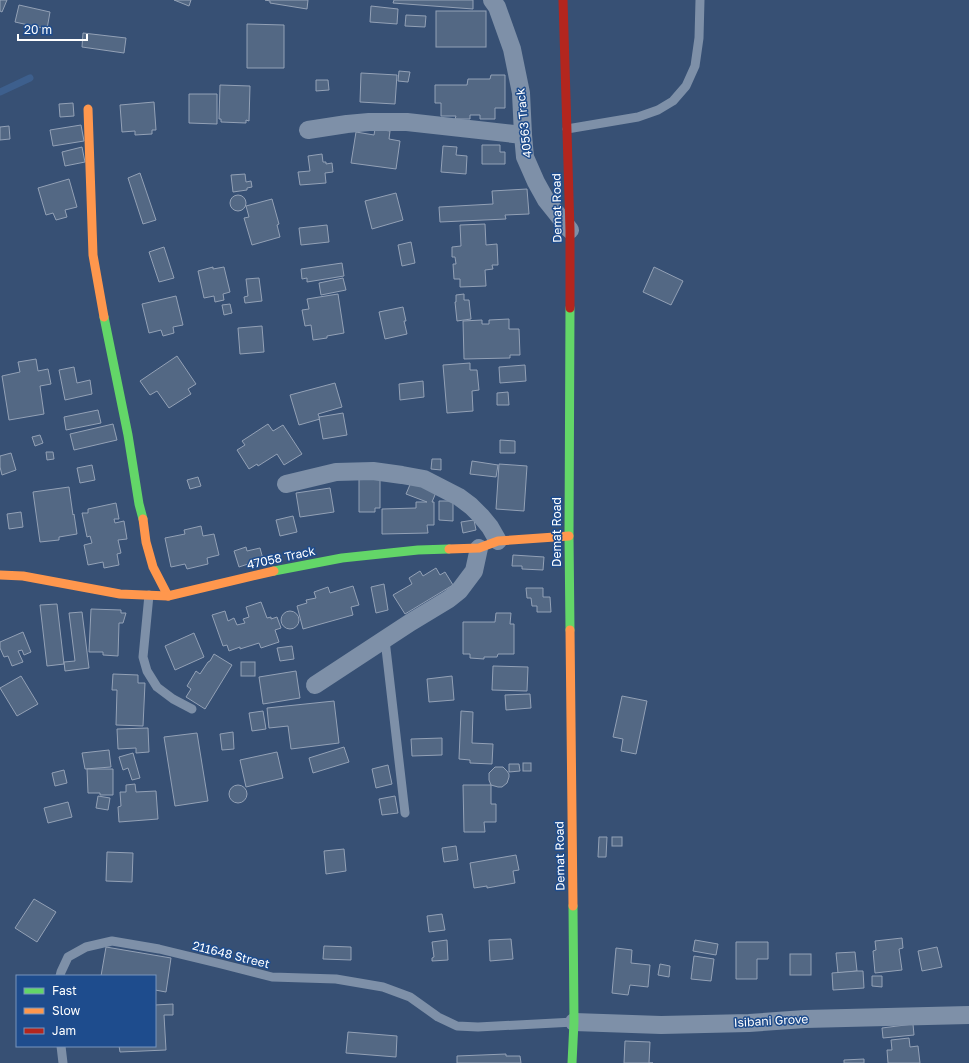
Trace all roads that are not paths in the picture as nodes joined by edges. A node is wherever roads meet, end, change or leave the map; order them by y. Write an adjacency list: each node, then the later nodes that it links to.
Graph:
1 (563, 0): 5 (street, Demat Road)
2 (700, 0): 5 (lane)
3 (495, 4): 7 (street, 40563 Track)
4 (88, 109): 15 (street)
5 (567, 129): 8 (street, Demat Road)
6 (308, 130): 7 (street)
7 (523, 135): 8 (street, 40563 Track)
8 (570, 230): 10 (street, Demat Road)
9 (286, 484): 11 (street)
10 (569, 536): 11 (street, 47058 Track); 22 (street, Demat Road)
11 (498, 541): 12 (street, 47058 Track)
12 (479, 548): 15 (street, 47058 Track); 16 (street)
13 (0, 575): 14 (street, 47058 Track)
14 (149, 595): 15 (street, 47058 Track); 18 (lane)
15 (168, 596)
16 (385, 640): 17 (street); 19 (lane)
17 (315, 685)
18 (192, 709)
19 (405, 813)
20 (60, 975): 22 (lane, 211648 Street)
21 (969, 1015): 22 (street, Isibani Grove)
22 (574, 1022): 25 (street, Demat Road)
23 (61, 1047): 24 (lane)
24 (63, 1063)
25 (572, 1063)

